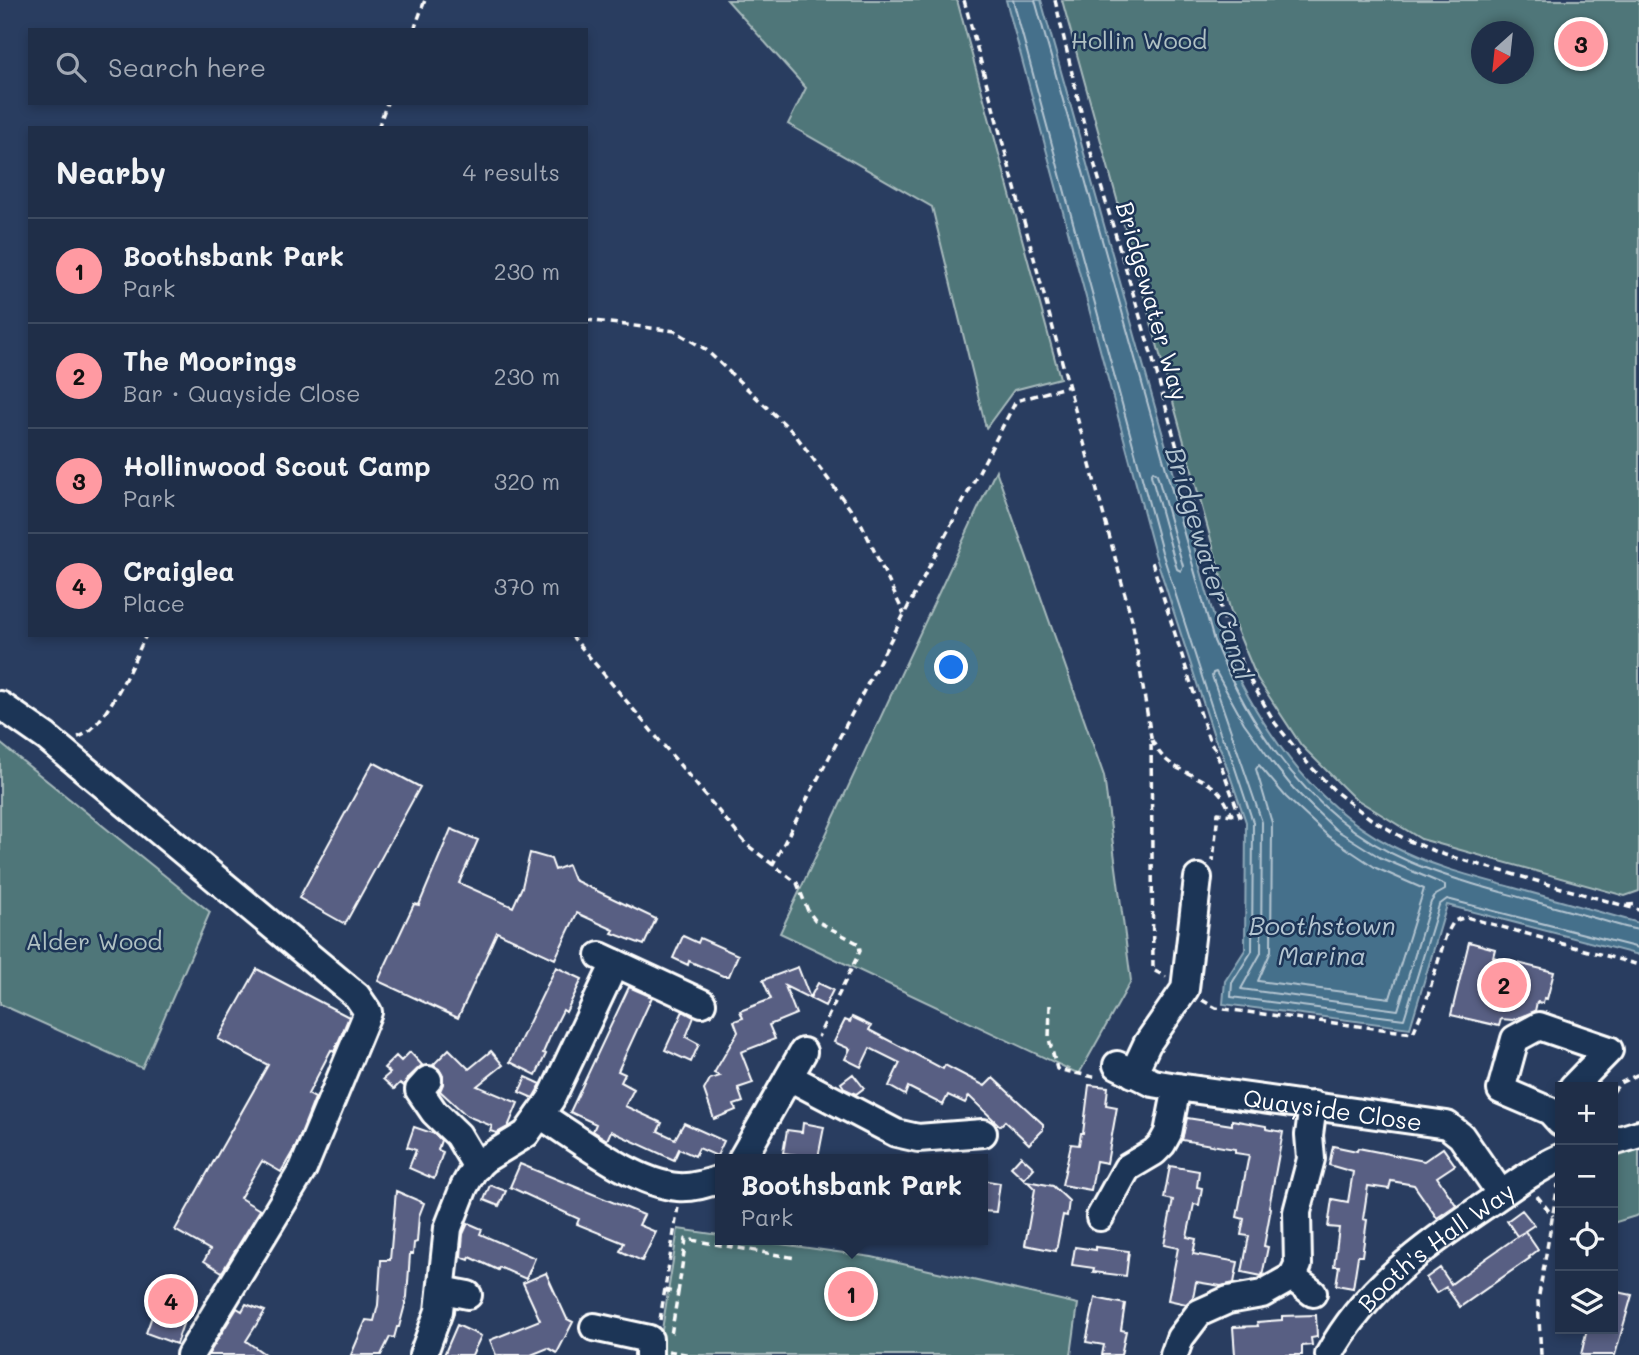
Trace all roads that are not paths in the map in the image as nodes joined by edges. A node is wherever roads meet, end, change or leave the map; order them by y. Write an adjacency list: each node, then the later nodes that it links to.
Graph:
1 (0, 705): 24 (street)
2 (1198, 878): 8 (street, Quayside Close)
3 (702, 1003): 11 (street)
4 (803, 1052): 5 (street)
5 (789, 1077): 15 (street); 16 (street)
6 (428, 1080): 18 (street)
7 (1578, 1082): 10 (street)
8 (1177, 1087): 9 (street, Quayside Close); 21 (street)
9 (1313, 1105): 20 (street, Quayside Close); 26 (street)
10 (1555, 1110)
11 (540, 1115): 18 (street); 19 (street)
12 (983, 1133): 15 (street)
13 (1639, 1134): 14 (street)
14 (1618, 1140)
15 (953, 1147)
16 (746, 1154)
17 (1555, 1161): 20 (street, Booth's Hall Way)
18 (477, 1167): 25 (street)
19 (715, 1181)
20 (1513, 1187): 27 (street, Booth's Hall Way)
21 (1100, 1217)
22 (594, 1327): 23 (street)
23 (658, 1353)
24 (190, 1355)
25 (423, 1355)
26 (1174, 1355)
27 (1329, 1355)

